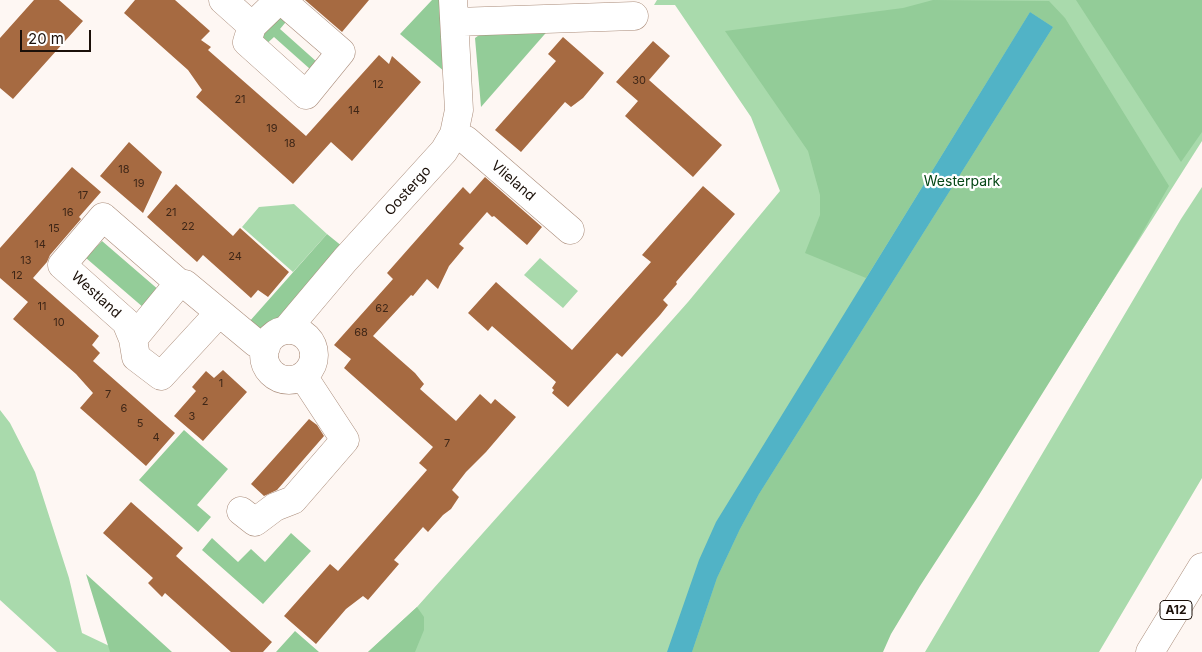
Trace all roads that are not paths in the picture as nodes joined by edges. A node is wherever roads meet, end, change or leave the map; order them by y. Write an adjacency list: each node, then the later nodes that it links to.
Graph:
1 (223, 0): 5 (main road)
2 (280, 0): 5 (main road); 5 (main road)
3 (455, 11): 4 (main road, Oostergo); 6 (main road, Oostergo)
4 (634, 16)
5 (252, 26)
6 (454, 134): 7 (main road, Vlieland); 11 (main road, Oostergo)
7 (570, 230)
8 (179, 283): 9 (main road, Westland); 10 (main road); 10 (main road, Westland)
9 (220, 313): 10 (main road, Westland); 11 (main road, Westland)
10 (133, 339)
11 (276, 339): 12 (main road); 12 (main road)
12 (303, 376): 13 (main road)
13 (241, 512)
14 (1202, 567): 15 (main road, A12)
15 (1150, 652)

